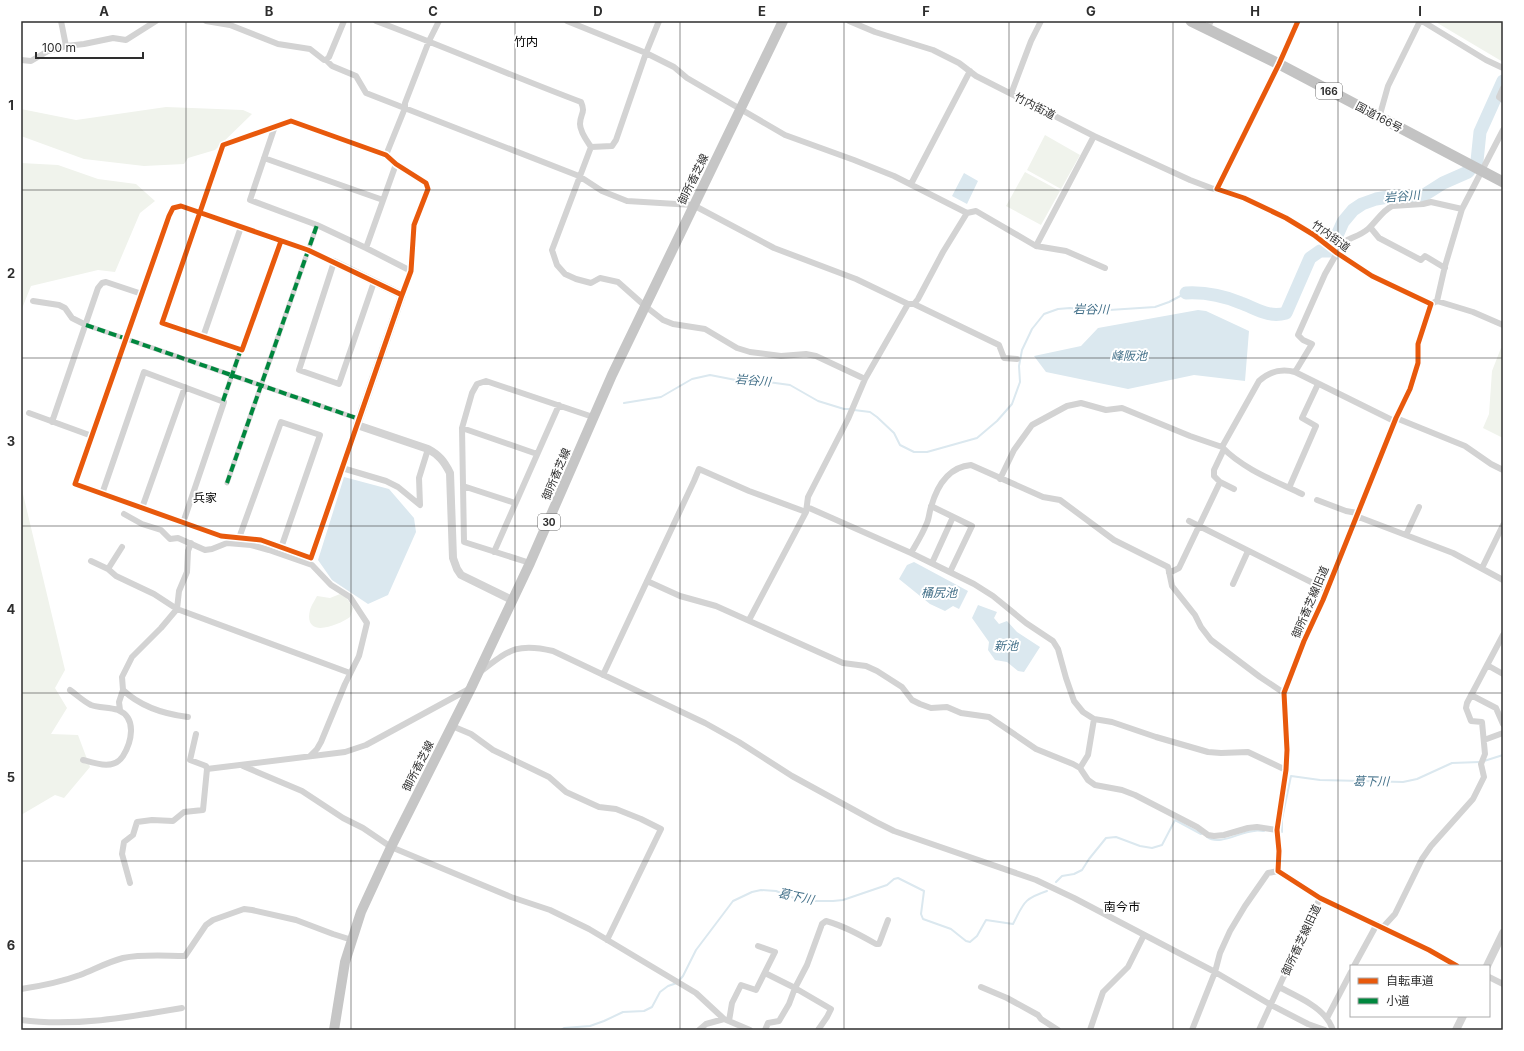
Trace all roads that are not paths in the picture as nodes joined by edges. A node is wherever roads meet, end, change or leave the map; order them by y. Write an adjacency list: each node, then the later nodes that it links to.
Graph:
1 (61, 21): 17 (street)
2 (155, 21): 17 (street)
3 (206, 21): 20 (street)
4 (344, 21): 20 (street)
5 (376, 21): 16 (street)
6 (439, 21): 16 (street)
7 (568, 21): 18 (street)
8 (660, 21): 18 (street)
9 (783, 21): 28 (main road, 御所香芝線 / 30)
10 (849, 21): 23 (street, 竹内街道)
11 (1041, 21): 25 (street)
12 (1191, 21): 15 (highway, 国道166号 / 166)
13 (1298, 21): 21 (street)
14 (1421, 21): 22 (street); 29 (street)
15 (1209, 25): 21 (highway, 国道166号 / 166)
16 (429, 41): 27 (street); 33 (street)
17 (66, 46): 19 (street)
18 (646, 53): 28 (street); 33 (street)
19 (21, 60)
20 (326, 60): 27 (street)
21 (1279, 64): 29 (highway, 国道166号 / 166); 41 (street)
22 (1503, 68)
23 (970, 71): 25 (street, 竹内街道); 40 (street)
24 (1503, 88): 26 (street)
25 (1011, 94): 32 (street, 竹内街道)
26 (1503, 100)
27 (405, 108): 34 (street); 38 (street)
28 (741, 109): 40 (street); 43 (main road, 御所香芝線 / 30)
29 (1379, 118): 37 (highway, 国道166号 / 166)
30 (275, 126): 34 (street); 35 (street); 45 (street)
31 (1503, 130): 37 (street, 御所香芝線旧道)
32 (1094, 136): 41 (street, 竹内街道); 51 (street)
33 (591, 147): 38 (street)
34 (386, 155): 36 (street)
35 (264, 158): 42 (street); 47 (street)
36 (396, 164): 42 (street); 58 (street)
37 (1482, 171): 39 (highway, 国道166号 / 166); 44 (street, 御所香芝線旧道)
38 (579, 176): 43 (street); 65 (street)
39 (1503, 182)
40 (911, 184): 46 (street)
41 (1217, 189): 54 (street, 竹内街道)
42 (383, 200): 52 (street)
43 (693, 205): 64 (street); 65 (main road, 御所香芝線 / 30)
44 (1462, 209): 49 (street); 57 (street, 御所香芝線旧道)
45 (200, 213): 48 (street); 60 (street); 68 (street)
46 (967, 213): 51 (street); 64 (street)
47 (317, 225): 52 (street); 53 (street)
48 (240, 227): 50 (street); 68 (street)
49 (1370, 227): 54 (street); 57 (street)
50 (281, 241): 53 (street); 70 (street)
51 (1036, 246): 56 (street)
52 (366, 248): 58 (street)
53 (308, 250): 55 (street); 76 (street)
54 (1333, 250): 63 (street, 竹内街道); 72 (street)
55 (334, 262): 59 (street); 59 (street)
56 (1105, 268)
57 (1445, 268): 63 (street, 御所香芝線旧道)
58 (411, 271): 61 (street)
59 (374, 282): 61 (street)
60 (142, 294): 66 (street); 69 (street)
61 (402, 295): 84 (street)
62 (33, 301): 66 (street)
63 (1434, 302): 67 (street); 82 (street, 御所香芝線旧道)
64 (911, 304): 71 (street); 74 (street)
65 (645, 306): 74 (street); 81 (main road, 御所香芝線 / 30)
66 (86, 325): 69 (street); 83 (street)
67 (1503, 325)
68 (203, 337): 70 (street)
69 (127, 338): 73 (street); 86 (street)
70 (241, 349): 73 (street)
71 (1017, 359)
72 (1295, 372): 75 (street); 87 (street)
73 (232, 375): 76 (street); 78 (street)
74 (865, 379): 105 (street)
75 (1318, 384): 82 (street); 96 (street)
76 (262, 385): 84 (street); 94 (street)
77 (185, 387): 78 (street); 98 (street); 104 (street)
78 (223, 401): 110 (street)
79 (558, 405): 81 (street); 85 (street); 89 (street)
80 (29, 414): 83 (street)
81 (593, 417): 122 (main road, 御所香芝線 / 30)
82 (1395, 419): 91 (street); 107 (street, 御所香芝線旧道)
83 (52, 422): 86 (street)
84 (358, 422): 88 (street); 90 (street)
85 (462, 428): 89 (street); 95 (street)
86 (92, 436): 98 (street)
87 (1223, 448): 92 (street); 93 (street); 96 (street)
88 (428, 449): 90 (street); 132 (street)
89 (537, 454): 101 (street)
90 (342, 468): 117 (street)
91 (1503, 470)
92 (1000, 479): 102 (street); 127 (street)
93 (1220, 482): 97 (street); 112 (street)
94 (227, 483)
95 (463, 486): 101 (street); 119 (street)
96 (1289, 488): 99 (street)
97 (1234, 490)
98 (102, 494): 104 (street)
99 (1302, 494)
100 (1317, 500): 107 (street)
101 (515, 503): 119 (street)
102 (931, 506): 108 (street); 120 (street)
103 (1419, 507): 113 (street)
104 (142, 508): 110 (street)
105 (806, 510): 120 (street); 129 (street); 134 (street)
106 (124, 514): 115 (street)
107 (1357, 515): 113 (street); 131 (street, 御所香芝線旧道)
108 (953, 517): 123 (street); 126 (street)
109 (1189, 521): 112 (street)
110 (183, 523): 114 (street)
111 (1503, 525): 124 (street)
112 (1199, 526): 118 (street); 127 (street)
113 (1406, 535): 124 (street)
114 (239, 538): 117 (street); 117 (street)
115 (190, 543): 133 (street); 137 (street)
116 (122, 547): 125 (street)
117 (281, 548)
118 (1248, 551): 130 (street); 131 (street)
119 (494, 552): 122 (street)
120 (911, 553): 123 (street)
121 (91, 561): 125 (street)
122 (530, 563): 132 (main road, 御所香芝線 / 30)
123 (932, 563): 126 (street)
124 (1482, 568): 128 (street)
125 (108, 569): 133 (street)
126 (950, 572): 148 (street)
127 (1169, 573): 144 (street)
128 (1503, 580)
129 (647, 581): 134 (street); 139 (street)
130 (1233, 584)
131 (1327, 590): 144 (street, 御所香芝線旧道)
132 (512, 600): 138 (main road, 御所香芝線 / 30)
133 (177, 609): 137 (street); 143 (street)
134 (749, 620): 157 (street)
135 (1503, 635): 136 (street)
136 (1487, 665): 140 (street); 145 (street)
137 (350, 674): 154 (street)
138 (477, 674): 139 (street); 141 (main road, 御所香芝線 / 30)
139 (603, 674): 169 (street)
140 (1503, 674)
141 (471, 688): 150 (main road, 御所香芝線 / 30); 154 (street)
142 (70, 690): 146 (street)
143 (123, 690): 146 (street); 147 (street)
144 (1284, 692): 159 (street, 御所香芝線旧道)
145 (1471, 695): 149 (street); 153 (street)
146 (120, 710): 155 (street)
147 (188, 717)
148 (1094, 719): 157 (street); 159 (street)
149 (1503, 724)
150 (452, 726): 161 (main road, 御所香芝線 / 30); 171 (street)
151 (1503, 733): 153 (street)
152 (196, 734): 158 (street)
153 (1484, 740): 167 (street)
154 (310, 756): 156 (street)
155 (83, 760)
156 (243, 766): 158 (street); 161 (street)
157 (1080, 768): 160 (street)
158 (208, 769): 163 (street)
159 (1286, 770): 160 (street, 御所香芝線旧道)
160 (1277, 830): 162 (street, 御所香芝線旧道)
161 (391, 847): 170 (main road, 御所香芝線 / 30); 171 (street)
162 (1278, 871): 164 (street, 御所香芝線旧道); 176 (street)
163 (130, 883)
164 (1320, 898): 166 (street); 182 (street, 御所香芝線旧道)
165 (888, 920): 183 (street)
166 (1377, 924): 167 (street); 173 (street)
167 (1383, 927): 174 (street)
168 (1503, 933): 175 (street)
169 (1144, 935): 176 (street); 197 (street)
170 (352, 940): 184 (street); 191 (main road, 御所香芝線 / 30)
171 (607, 940): 190 (street)
172 (758, 946): 177 (street)
173 (1355, 965)
174 (1455, 965)
175 (1487, 965)
176 (1215, 972): 185 (street); 198 (street)
177 (765, 973): 183 (street); 190 (street)
178 (1350, 974): 188 (street)
179 (1490, 978): 180 (street)
180 (1503, 984)
181 (981, 987): 196 (street)
182 (1279, 987): 185 (street, 御所香芝線旧道); 188 (street)
183 (795, 988): 194 (street); 195 (street)
184 (21, 989)
185 (1271, 1005): 199 (street, 御所香芝線旧道); 200 (street)
186 (182, 1008): 189 (street)
187 (1462, 1017): 202 (street)
188 (1327, 1018): 201 (street)
189 (21, 1020)
190 (727, 1020): 192 (street); 193 (street)
191 (334, 1030)
192 (699, 1030)
193 (750, 1030)
194 (765, 1030)
195 (818, 1030)
196 (1058, 1030)
197 (1090, 1030)
198 (1192, 1030)
199 (1259, 1030)
200 (1325, 1030)
201 (1333, 1030)
202 (1456, 1030)

